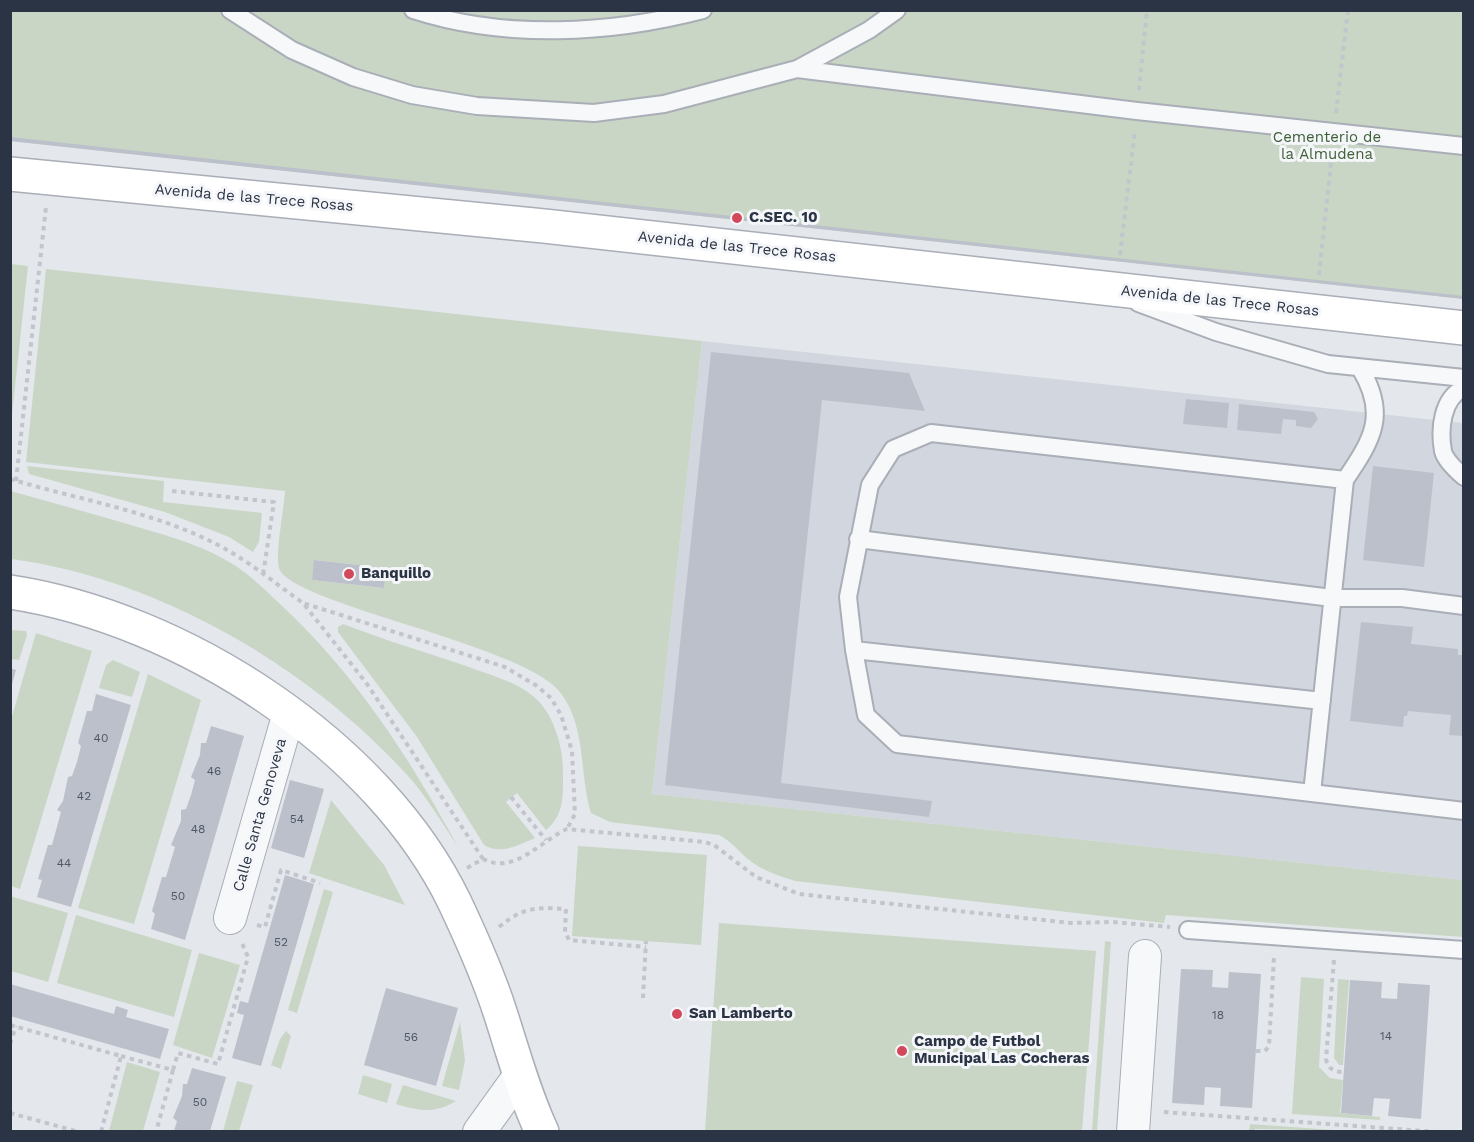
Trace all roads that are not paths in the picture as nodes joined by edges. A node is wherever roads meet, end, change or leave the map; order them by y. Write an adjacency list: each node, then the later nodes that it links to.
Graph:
1 (230, 10): 6 (lane)
2 (703, 10): 5 (lane)
3 (897, 10): 6 (lane)
4 (416, 11): 5 (lane)
5 (613, 18)
6 (797, 69): 7 (lane)
7 (1464, 146)
8 (10, 174): 9 (street, Avenida de las Trece Rosas)
9 (1095, 287): 10 (street, Avenida de las Trece Rosas); 11 (lane)
10 (1464, 328)
11 (1360, 368): 12 (lane); 15 (lane)
12 (1464, 378)
13 (1464, 388): 14 (lane)
14 (1464, 477)
15 (1345, 480): 16 (lane); 18 (lane)
16 (858, 539): 18 (lane); 20 (lane)
17 (10, 592): 22 (street)
18 (1332, 598): 19 (lane); 21 (lane)
19 (1464, 606)
20 (854, 650): 21 (lane); 23 (lane)
21 (1322, 701): 23 (lane)
22 (289, 713): 25 (street, Calle Santa Genoveva); 29 (street)
23 (1312, 793): 24 (lane)
24 (1464, 811)
25 (230, 918)
26 (1188, 930): 27 (lane)
27 (1464, 951)
28 (1145, 956): 32 (street)
29 (520, 1074): 30 (street); 31 (street)
30 (479, 1131)
31 (542, 1131)
32 (1133, 1131)

